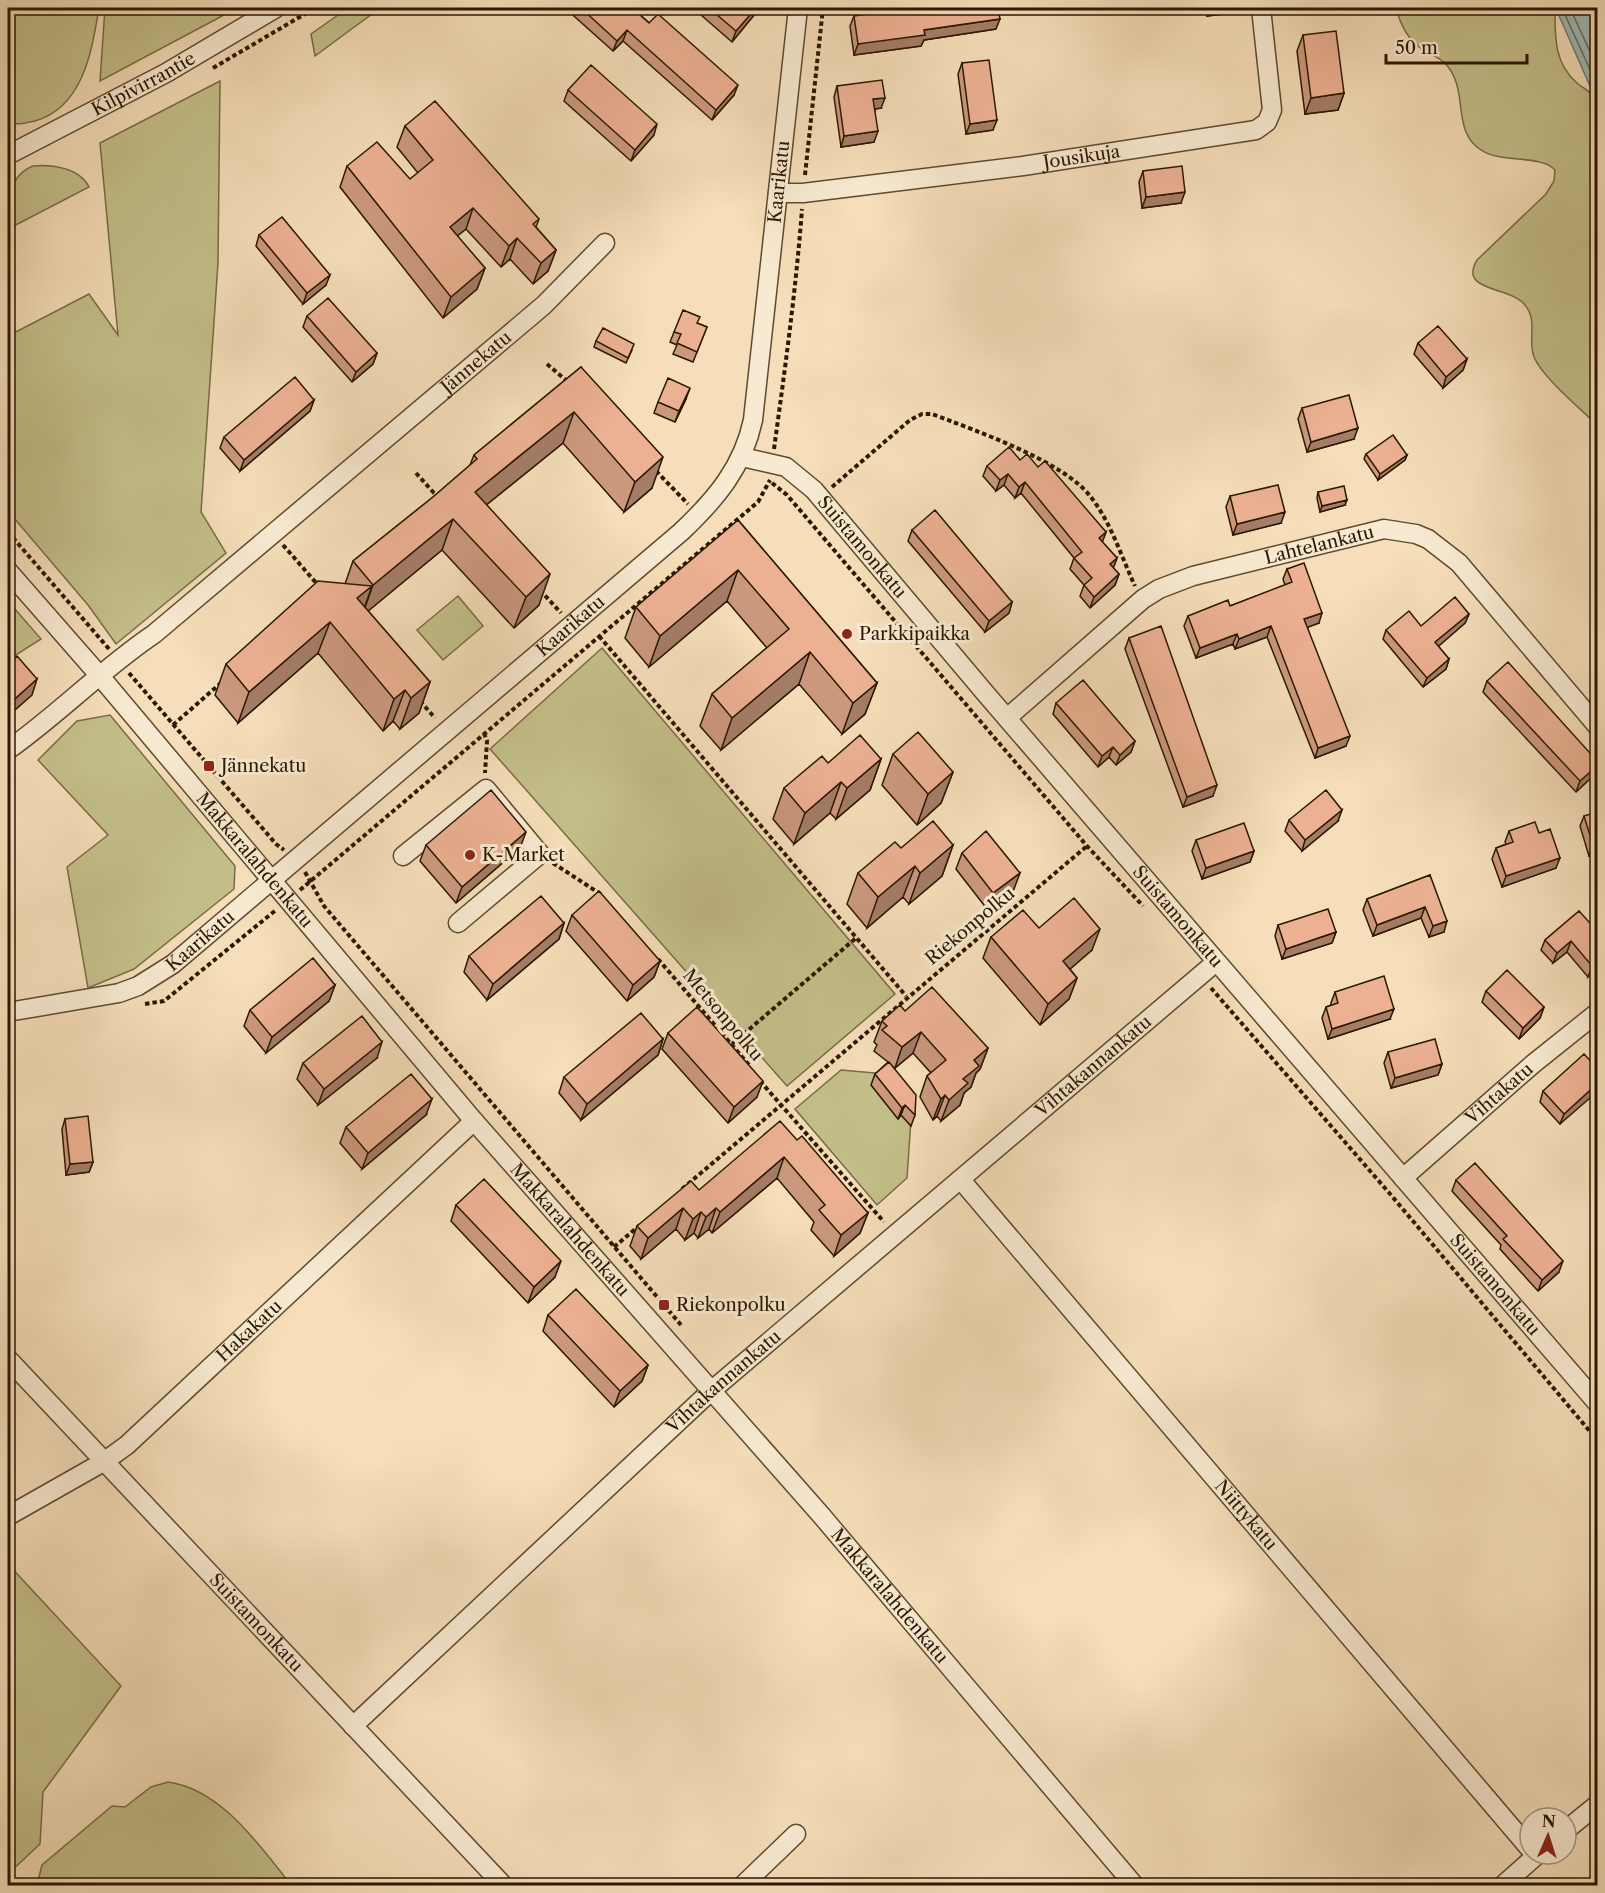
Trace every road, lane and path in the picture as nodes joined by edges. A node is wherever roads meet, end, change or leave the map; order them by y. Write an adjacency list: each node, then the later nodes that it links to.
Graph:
1 (276, 8): 5 (street, Kilpivirrantie)
2 (798, 8): 6 (street, Kaarikatu)
3 (823, 8): 7 (path)
4 (1262, 8): 7 (street, Jousikuja)
5 (8, 155)
6 (778, 193): 7 (street, Jousikuja); 12 (street, Kaarikatu)
7 (803, 193): 11 (path)
8 (604, 243): 20 (street, Jännekatu)
9 (547, 364): 10 (path)
10 (571, 385)
11 (775, 441)
12 (742, 457): 17 (street, Suistamonkatu); 18 (street, Kaarikatu)
13 (652, 467): 18 (path)
14 (416, 473): 16 (path)
15 (770, 481): 38 (path)
16 (443, 496)
17 (820, 498): 24 (path); 31 (street, Suistamonkatu)
18 (698, 516): 25 (street, Kaarikatu)
19 (8, 532): 27 (path)
20 (273, 534): 23 (path); 27 (street, Jännekatu)
21 (8, 571): 28 (street, Makkaralahdenkatu)
22 (536, 585): 25 (path)
23 (325, 593)
24 (1143, 599): 31 (street, Lahtelankatu); 33 (street, Lahtelankatu)
25 (573, 625): 34 (street, Kaarikatu)
26 (599, 636): 46 (path)
27 (117, 659): 28 (street, Jännekatu); 32 (path)
28 (99, 675): 36 (street, Jännekatu); 42 (street, Makkaralahdenkatu)
29 (227, 678): 32 (path)
30 (416, 697): 34 (path)
31 (1007, 718): 48 (street, Suistamonkatu)
32 (173, 725): 41 (path)
33 (1598, 727)
34 (447, 732): 41 (street, Kaarikatu)
35 (484, 733): 37 (path)
36 (8, 750)
37 (486, 789): 39 (street); 40 (street)
38 (1087, 846): 44 (path); 50 (path, Riekonpolku)
39 (540, 854): 43 (path); 45 (street)
40 (403, 856)
41 (296, 861): 42 (street, Kaarikatu); 64 (path)
42 (272, 881): 51 (street, Kaarikatu); 57 (street, Makkaralahdenkatu)
43 (605, 899)
44 (1148, 912)
45 (458, 923)
46 (856, 938): 50 (path); 53 (path)
47 (657, 958): 53 (path, Metsonpolku)
48 (1216, 962): 49 (street, Vihtakannankatu); 58 (street, Suistamonkatu)
49 (1199, 976): 59 (street, Vihtakannankatu); 70 (path)
50 (906, 996): 56 (path, Riekonpolku)
51 (8, 1012)
52 (1598, 1012): 58 (street, Vihtakatu)
53 (732, 1044): 54 (path, Metsonpolku)
54 (752, 1070)
55 (759, 1079): 56 (path, Metsonpolku)
56 (779, 1105): 60 (path, Riekonpolku); 62 (path, Metsonpolku)
57 (474, 1121): 65 (street, Makkaralahdenkatu); 71 (street, Hakakatu)
58 (1403, 1178): 69 (street, Suistamonkatu)
59 (961, 1180): 62 (street, Vihtakannankatu); 76 (street, Niittykatu)
60 (681, 1190)
61 (645, 1220): 64 (path)
62 (890, 1230): 63 (path); 68 (street, Vihtakannankatu)
63 (877, 1232)
64 (614, 1248): 65 (path); 66 (path)
65 (597, 1262): 68 (street, Makkaralahdenkatu)
66 (684, 1330)
67 (8, 1359): 71 (street, Suistamonkatu)
68 (711, 1391): 73 (street, Vihtakannankatu); 81 (street, Makkaralahdenkatu)
69 (1598, 1404)
70 (1598, 1441)
71 (105, 1461): 72 (street, Hakakatu); 73 (street, Suistamonkatu)
72 (8, 1516)
73 (354, 1726): 79 (street, Suistamonkatu)
74 (1598, 1803): 75 (street)
75 (1578, 1820)
76 (1518, 1833)
77 (796, 1834): 80 (street)
78 (1522, 1866): 82 (street)
79 (504, 1886)
80 (742, 1886)
81 (1135, 1886)
82 (1502, 1886)

